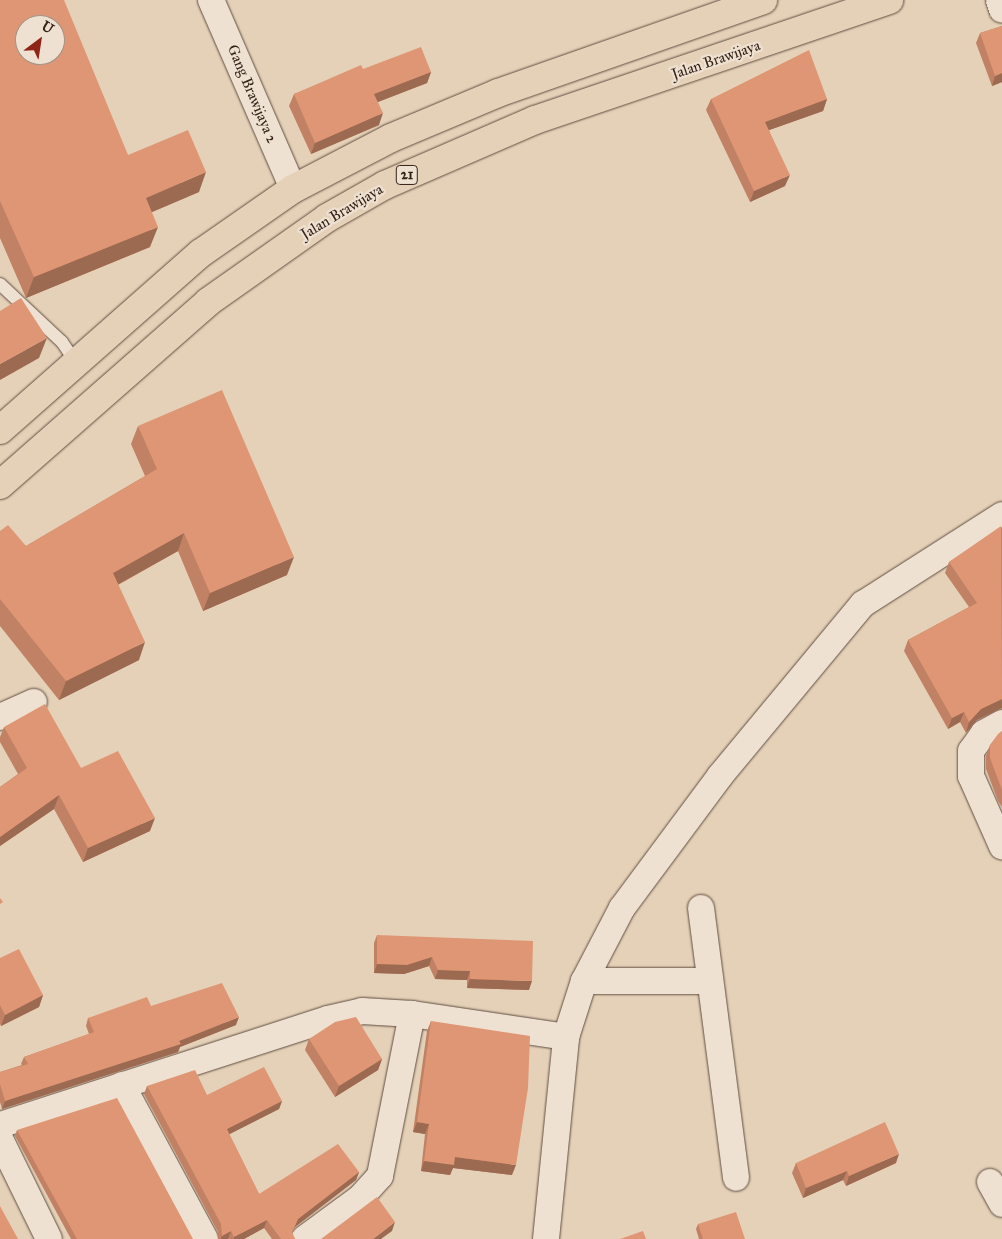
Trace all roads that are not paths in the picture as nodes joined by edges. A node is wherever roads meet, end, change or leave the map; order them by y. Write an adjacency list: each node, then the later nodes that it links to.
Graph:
1 (211, 0): 6 (street, Gang Brawijaya 2)
2 (763, 0): 6 (highway)
3 (889, 0): 10 (highway, Jalan Brawijaya / 21)
4 (998, 0): 5 (street)
5 (1002, 10)
6 (292, 189): 8 (highway)
7 (0, 284): 8 (lane)
8 (76, 363): 9 (highway)
9 (0, 430)
10 (0, 484)
11 (1002, 515): 17 (street)
12 (34, 702): 13 (street)
13 (0, 717)
14 (1002, 723): 15 (street)
15 (1002, 846)
16 (701, 908): 18 (street)
17 (584, 981): 18 (street); 20 (street)
18 (708, 982): 24 (street)
19 (412, 1014): 20 (street); 21 (street); 27 (street)
20 (566, 1037): 28 (street)
21 (122, 1085): 22 (street); 26 (street)
22 (0, 1125)
23 (0, 1139): 25 (street)
24 (736, 1178)
25 (49, 1239)
26 (205, 1239)
27 (304, 1239)
28 (546, 1239)

